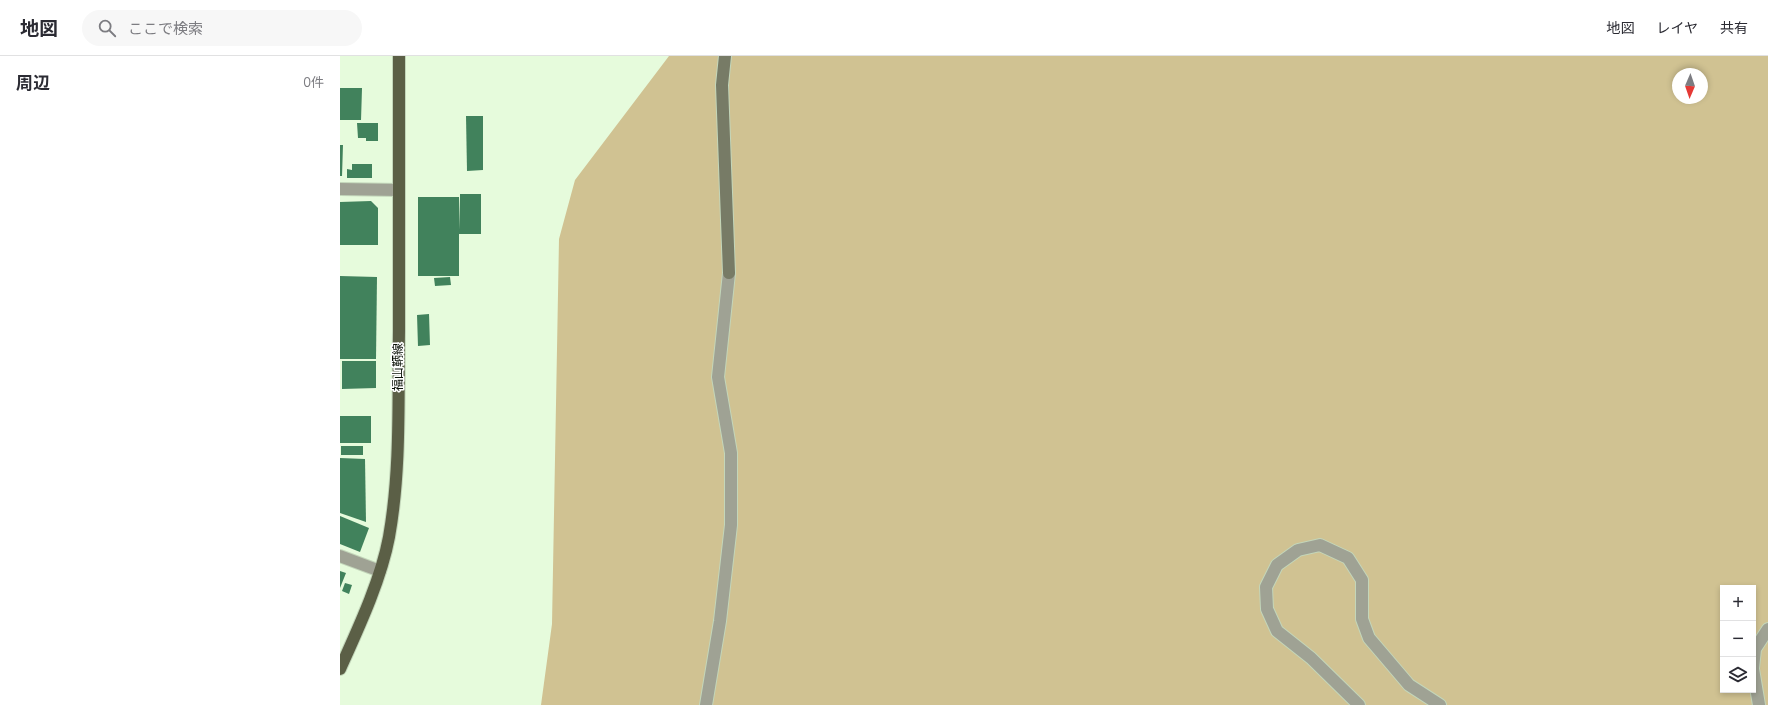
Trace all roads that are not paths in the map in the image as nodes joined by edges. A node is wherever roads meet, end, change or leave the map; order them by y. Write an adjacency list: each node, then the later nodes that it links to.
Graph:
1 (399, 56): 4 (main road, 福山鞆線)
2 (725, 56): 11 (street)
3 (340, 189): 4 (street)
4 (399, 190): 6 (main road, 福山鞆線)
5 (340, 556): 6 (street)
6 (380, 571): 9 (main road, 福山鞆線)
7 (1768, 629): 8 (street)
8 (1754, 657)
9 (340, 669)
10 (1756, 687): 14 (street)
11 (706, 705)
12 (1359, 705): 13 (street)
13 (1440, 705)
14 (1759, 705)

